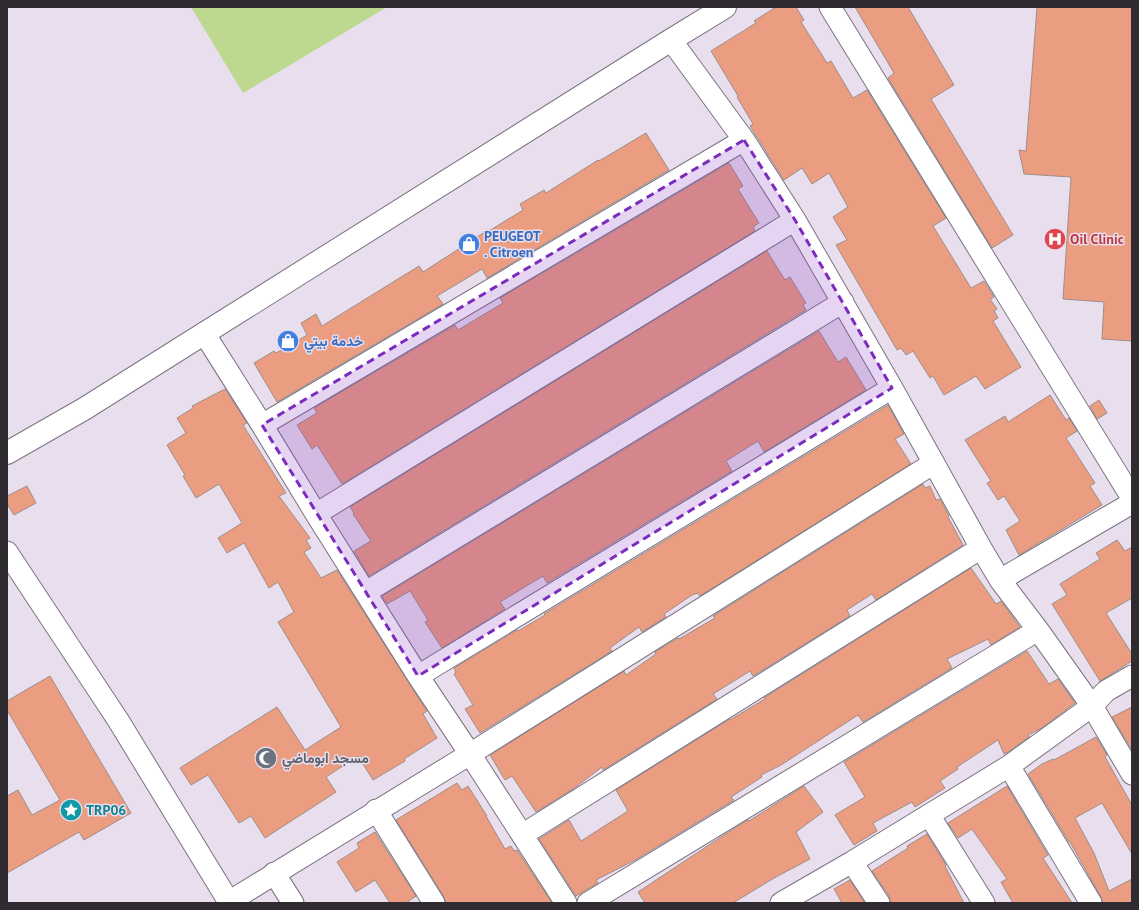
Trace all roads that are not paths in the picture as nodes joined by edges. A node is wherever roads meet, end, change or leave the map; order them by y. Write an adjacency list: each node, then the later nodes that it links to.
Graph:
1 (725, 7): 3 (street)
2 (830, 7): 12 (street)
3 (670, 40): 4 (street); 7 (street)
4 (744, 140): 5 (street); 9 (street)
5 (795, 220): 6 (street); 14 (street)
6 (844, 302): 8 (street); 18 (street)
7 (204, 333): 9 (street); 10 (street)
8 (892, 388): 11 (street); 20 (street)
9 (262, 425): 14 (street)
10 (7, 453)
11 (934, 463): 15 (street); 23 (street)
12 (1132, 498)
13 (1132, 503): 17 (street)
14 (316, 514): 18 (street)
15 (981, 548): 17 (street); 28 (street)
16 (7, 552): 31 (street)
17 (1000, 580): 19 (street)
18 (366, 592): 20 (street)
19 (1038, 630): 22 (street); 35 (street)
20 (418, 676): 23 (street)
21 (1132, 676): 22 (street)
22 (1092, 706): 24 (street); 25 (street)
23 (470, 754): 26 (street); 28 (street)
24 (1009, 766): 27 (street); 39 (street)
25 (1132, 774)
26 (376, 810): 30 (street); 32 (street)
27 (929, 815): 29 (street); 38 (street)
28 (522, 835): 34 (street)
29 (852, 862): 36 (street); 37 (street)
30 (274, 873): 31 (street); 33 (street)
31 (228, 902)
32 (430, 902)
33 (293, 903)
34 (566, 903)
35 (588, 903)
36 (782, 903)
37 (879, 903)
38 (984, 903)
39 (1091, 903)

